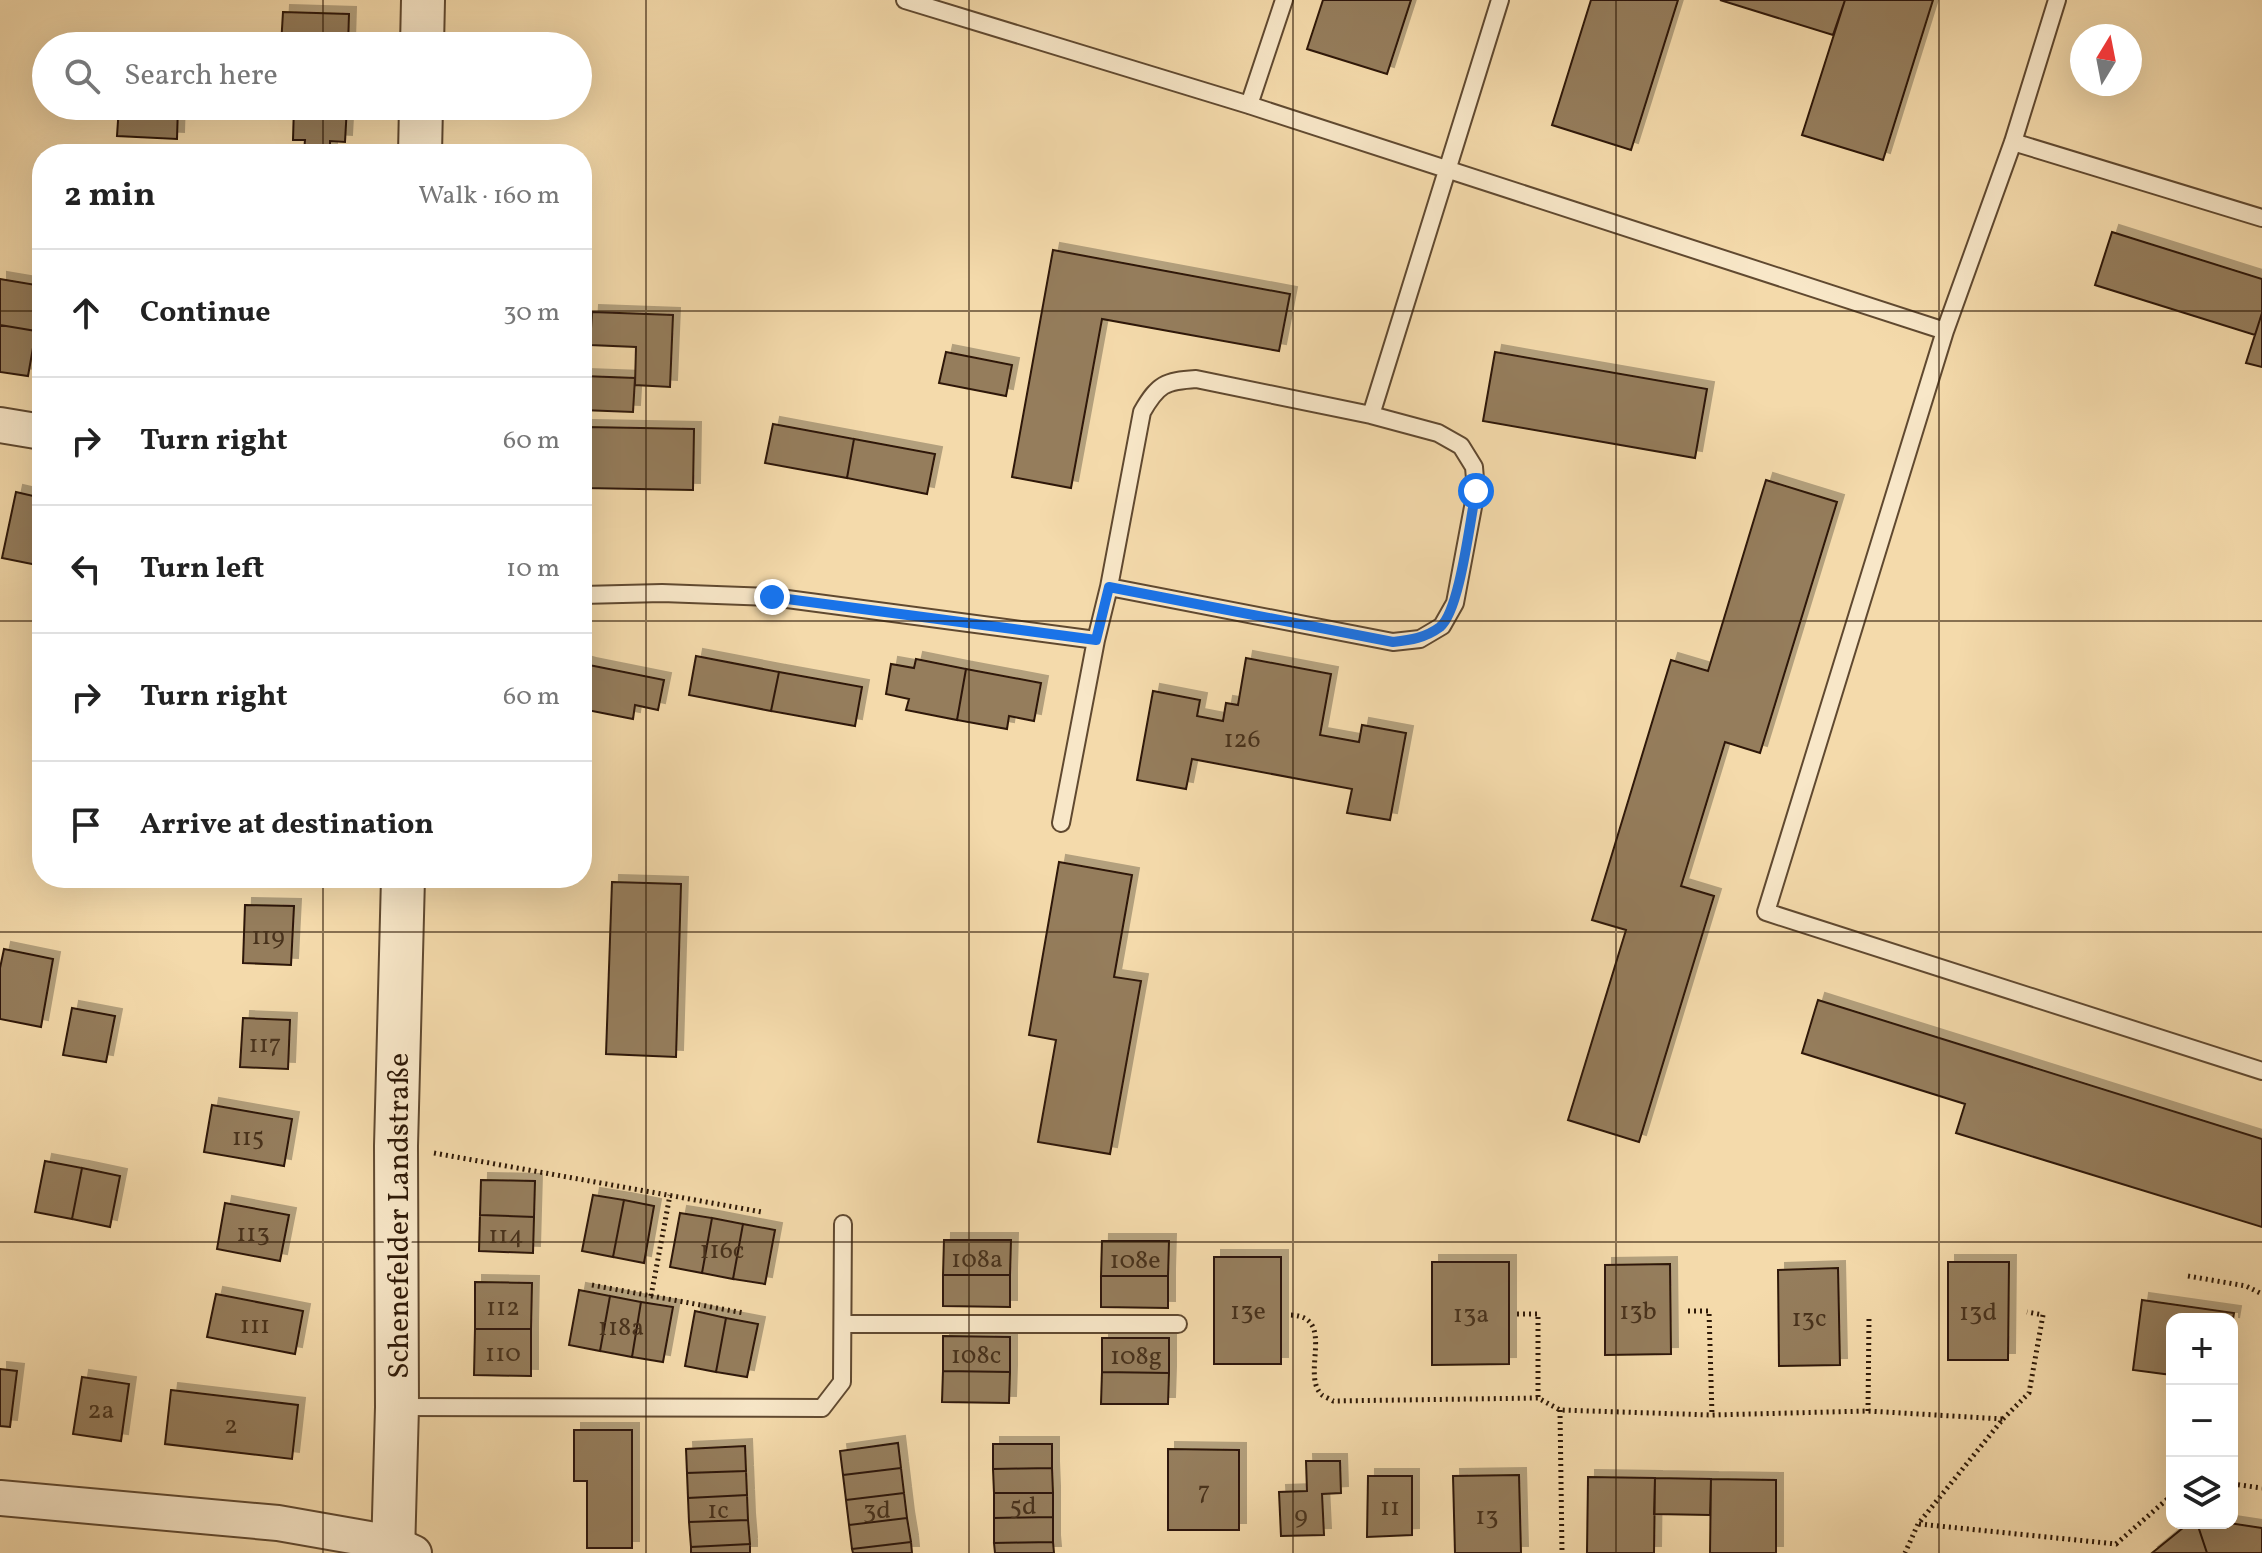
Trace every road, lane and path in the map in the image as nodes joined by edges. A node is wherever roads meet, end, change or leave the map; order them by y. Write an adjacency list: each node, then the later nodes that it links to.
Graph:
1 (423, 0): 6 (street)
2 (905, 0): 7 (lane)
3 (1284, 0): 7 (lane)
4 (1500, 0): 11 (lane)
5 (2057, 0): 9 (lane)
6 (422, 32)
7 (1249, 105): 11 (lane)
8 (421, 120): 10 (street)
9 (2013, 142): 12 (lane); 13 (lane)
10 (420, 144)
11 (1447, 170): 13 (lane); 14 (lane)
12 (2262, 218)
13 (1945, 331): 22 (lane)
14 (1371, 415): 17 (lane); 17 (lane)
15 (0, 425): 16 (street)
16 (32, 430)
17 (1109, 587): 19 (lane)
18 (592, 595): 19 (lane)
19 (1096, 640): 20 (lane)
20 (1061, 823)
21 (403, 888): 40 (street, Schenefelder Landstraße)
22 (2262, 1071)
23 (429, 1152): 24 (path)
24 (670, 1195): 25 (path); 30 (path)
25 (762, 1212)
26 (843, 1224): 37 (lane)
27 (2188, 1276): 29 (path)
28 (592, 1285): 30 (path)
29 (2262, 1294)
30 (651, 1296): 33 (path)
31 (1688, 1311): 43 (path)
32 (2027, 1312): 44 (path)
33 (744, 1313)
34 (1517, 1314): 39 (path)
35 (1291, 1315): 39 (path)
36 (1869, 1318): 42 (path)
37 (843, 1324): 38 (lane); 40 (lane)
38 (1178, 1324)
39 (1538, 1398): 41 (path)
40 (397, 1407): 50 (street, Schenefelder Landstraße)
41 (1560, 1410): 43 (path); 51 (path)
42 (1868, 1411): 43 (path); 44 (path)
43 (1712, 1415)
44 (2003, 1419): 49 (path)
45 (2238, 1485): 46 (path)
46 (2262, 1488)
47 (0, 1498): 50 (street)
48 (2166, 1500): 49 (path)
49 (1918, 1524): 52 (path)
50 (400, 1550)
51 (1562, 1553)
52 (1905, 1553)

